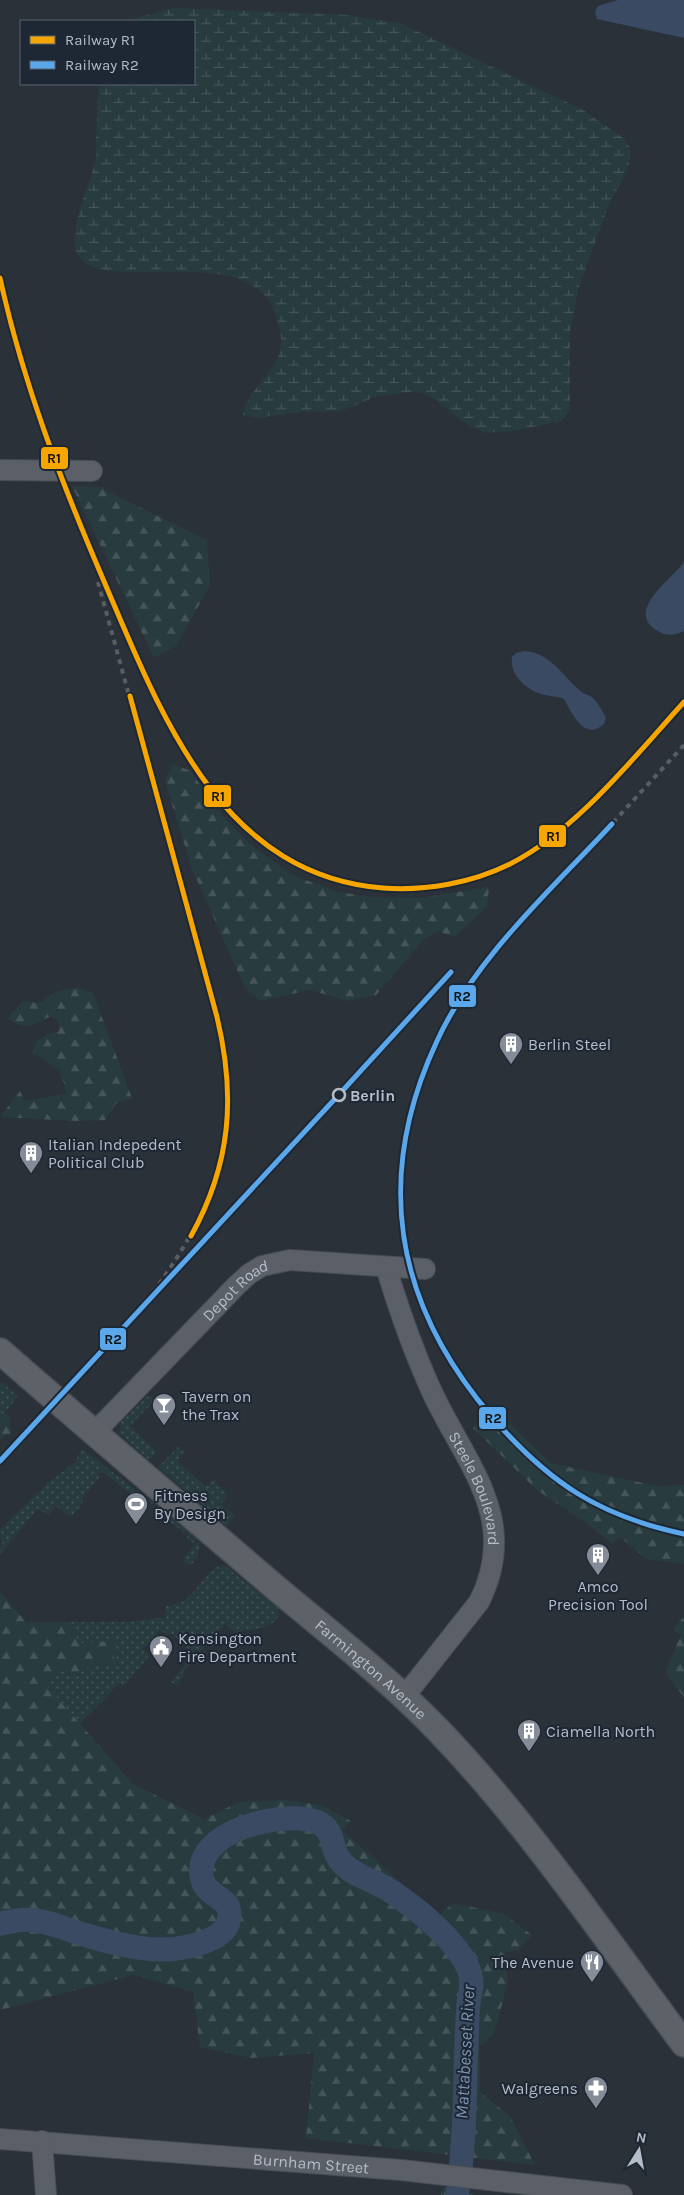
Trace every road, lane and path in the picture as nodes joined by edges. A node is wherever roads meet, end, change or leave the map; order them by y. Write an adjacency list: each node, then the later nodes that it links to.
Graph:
1 (0, 470): 2 (street)
2 (92, 471)
3 (386, 1266): 4 (street, Depot Road); 6 (street, Depot Road); 7 (street, Steele Boulevard)
4 (425, 1269)
5 (0, 1351): 6 (main road, Farmington Avenue)
6 (94, 1432): 7 (main road, Farmington Avenue)
7 (404, 1697): 8 (main road, Farmington Avenue)
8 (684, 2044)
9 (0, 2138): 10 (street, Burnham Street)
10 (42, 2141): 11 (street); 12 (street, Burnham Street)
11 (46, 2195)
12 (622, 2195)

